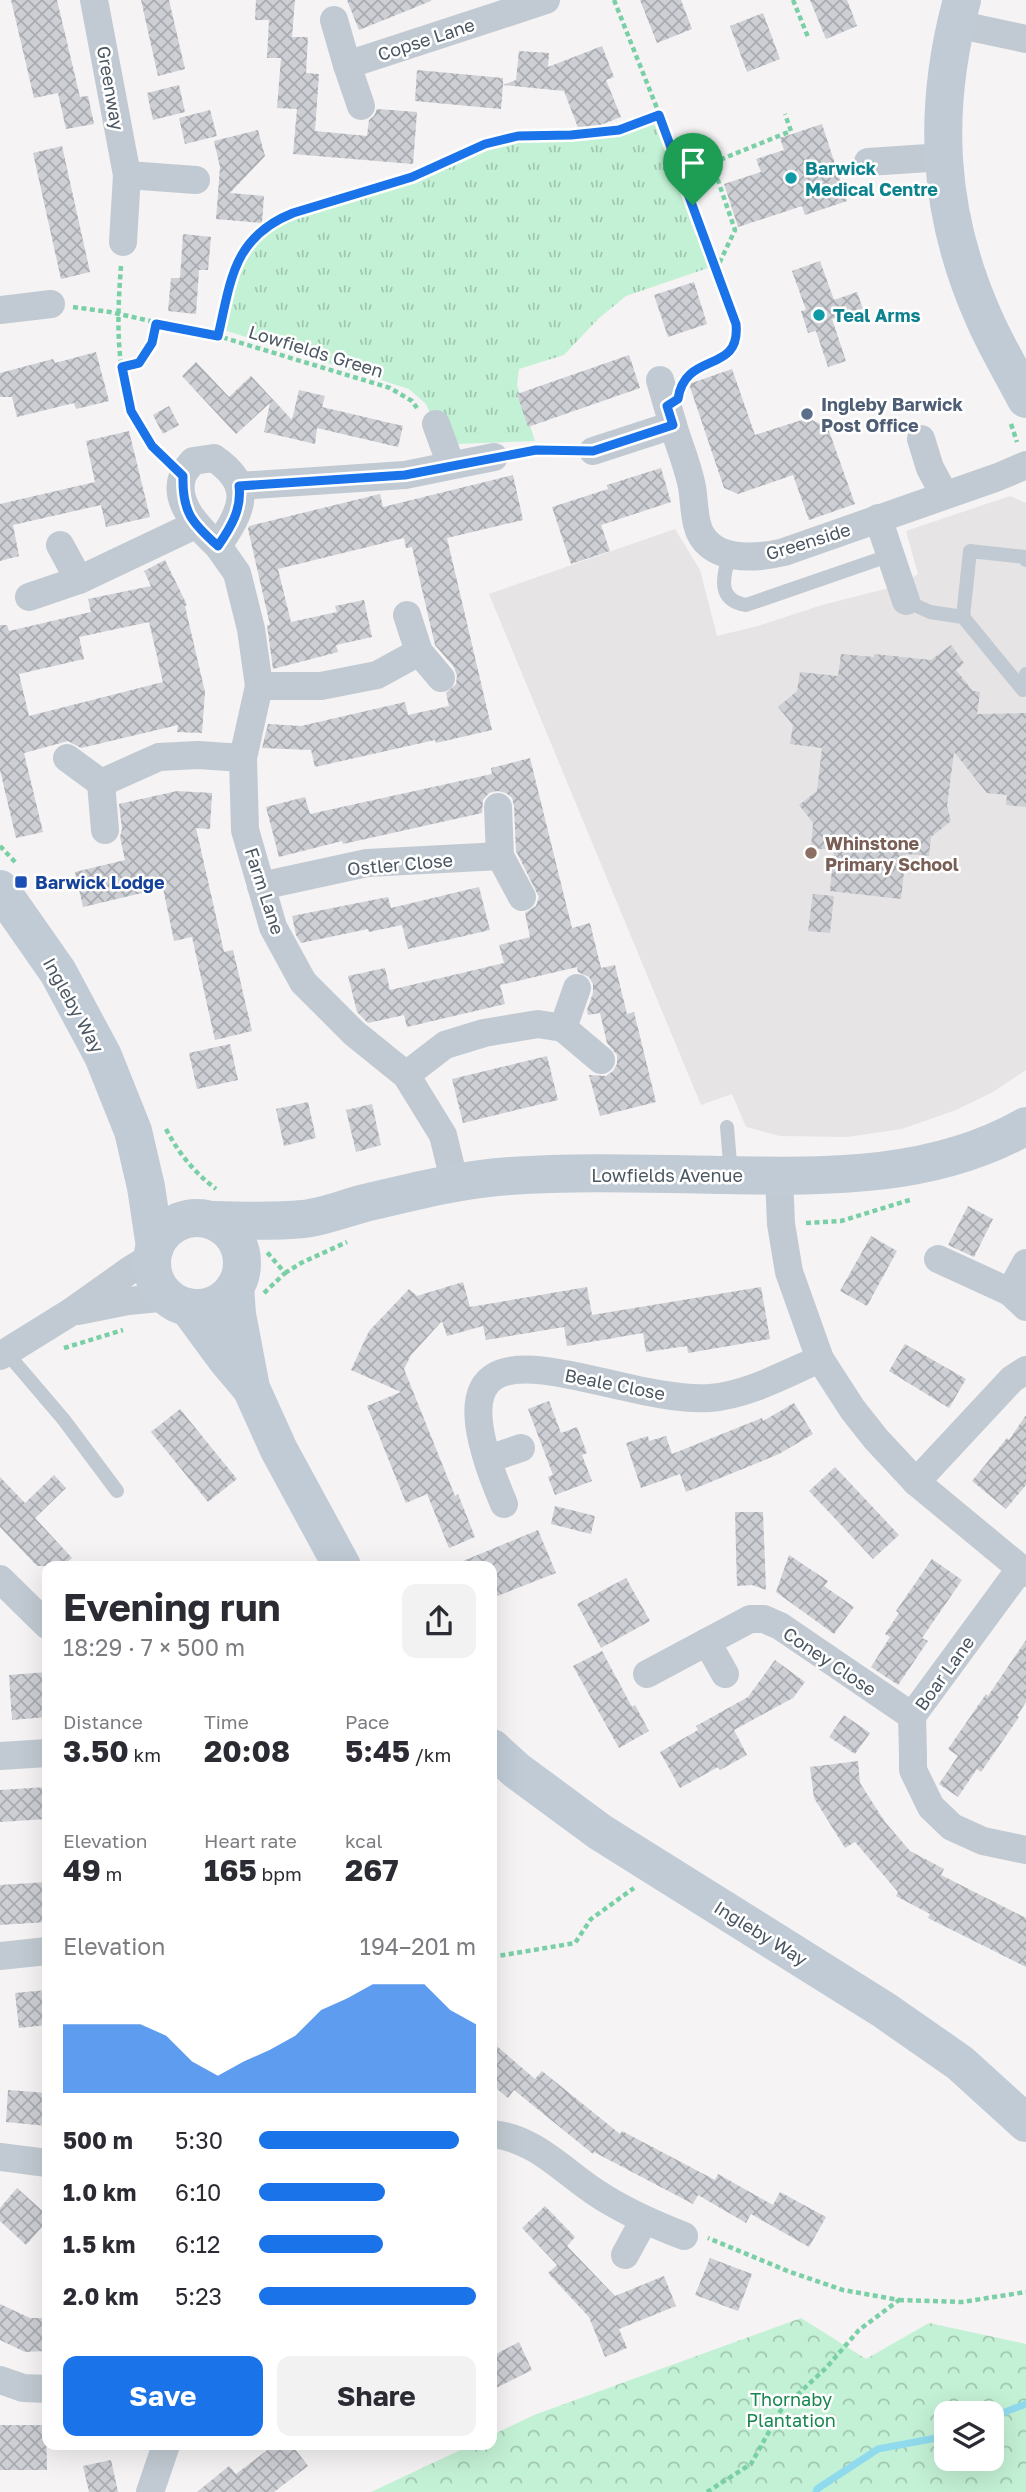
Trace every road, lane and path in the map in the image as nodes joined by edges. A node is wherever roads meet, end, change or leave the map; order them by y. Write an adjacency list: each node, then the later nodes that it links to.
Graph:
1 (94, 0): 17 (street, Greenway)
2 (546, 0): 9 (street, Copse Lane)
3 (614, 0): 12 (path)
4 (793, 0): 7 (path)
5 (959, 12): 8 (street); 14 (street)
6 (334, 20): 9 (street)
7 (808, 37)
8 (1026, 39)
9 (347, 65): 10 (street)
10 (361, 106)
11 (785, 114): 16 (path)
12 (659, 115): 13 (path); 25 (path)
13 (672, 146): 16 (path); 20 (path)
14 (943, 157): 15 (street); 27 (street)
15 (867, 162)
16 (712, 163): 20 (path)
17 (127, 175): 18 (street); 19 (street, Greenway)
18 (196, 180)
19 (123, 242): 23 (path)
20 (716, 270): 28 (path)
21 (51, 304): 22 (street); 23 (path, Lowfields Green)
22 (0, 310)
23 (117, 314): 24 (path, Lowfields Green); 26 (path)
24 (156, 324): 25 (path, Lowfields Green); 26 (path)
25 (218, 336): 29 (path, Lowfields Green)
26 (122, 367): 35 (path)
27 (1026, 399)
28 (666, 404): 31 (street); 43 (street)
29 (436, 424): 34 (street)
30 (921, 439): 37 (street)
31 (593, 451): 32 (path)
32 (494, 457): 34 (street)
33 (1026, 465): 37 (street, Greenside)
34 (451, 466): 36 (street)
35 (183, 476): 36 (street); 39 (street, Farm Lane)
36 (239, 486): 41 (street)
37 (944, 494): 38 (street, Greenside)
38 (878, 518): 42 (street); 43 (street, Greenside)
39 (195, 525): 41 (street, Farm Lane); 45 (street)
40 (60, 545): 45 (street)
41 (218, 546): 53 (street, Farm Lane)
42 (891, 555): 43 (lane); 47 (street)
43 (729, 556)
44 (1026, 560): 49 (lane)
45 (79, 580): 46 (street)
46 (29, 597)
47 (906, 601): 49 (lane)
48 (407, 615): 50 (street)
49 (962, 617): 51 (lane)
50 (419, 652): 52 (street); 53 (street)
51 (1026, 674)
52 (441, 678)
53 (259, 686): 55 (street, Farm Lane)
54 (67, 758): 56 (street)
55 (243, 758): 56 (street); 60 (street, Farm Lane)
56 (101, 783): 58 (street)
57 (498, 807): 59 (street)
58 (105, 830)
59 (500, 856): 60 (street, Ostler Close); 62 (street)
60 (261, 886): 66 (street, Farm Lane)
61 (0, 889): 69 (street, Ingleby Way)
62 (522, 897)
63 (577, 988): 64 (street)
64 (563, 1028): 65 (street); 66 (street)
65 (601, 1060)
66 (406, 1074): 72 (street, Farm Lane)
67 (1026, 1126): 71 (street, Lowfields Avenue)
68 (727, 1127): 70 (lane)
69 (132, 1130): 74 (street, Ingleby Way); 78 (street, Ingleby Way)
70 (731, 1175): 71 (street, Lowfields Avenue); 72 (street, Lowfields Avenue)
71 (779, 1177): 76 (street)
72 (455, 1184): 75 (street, Lowfields Avenue)
73 (917, 1198): 76 (path)
74 (203, 1219): 75 (street, Lowfields Avenue); 78 (street); 82 (street)
75 (305, 1219): 82 (street, Lowfields Avenue)
76 (781, 1224): 89 (street)
77 (351, 1240): 81 (path)
78 (154, 1252): 84 (street); 85 (street)
79 (938, 1259): 83 (street)
80 (1026, 1263): 83 (street)
81 (285, 1273)
82 (239, 1279): 84 (street); 91 (street)
83 (1018, 1299)
84 (178, 1302): 85 (street); 91 (street)
85 (71, 1312): 88 (street)
86 (133, 1327): 87 (path)
87 (61, 1349)
88 (3, 1354): 95 (lane)
89 (820, 1359): 93 (street, Beale Close); 94 (street)
90 (1026, 1370): 94 (street)
91 (251, 1388): 97 (street)
92 (522, 1448): 93 (street)
93 (488, 1459): 96 (street, Beale Close)
94 (916, 1482): 98 (street)
95 (117, 1491)
96 (504, 1504)
97 (339, 1561)
98 (1023, 1571): 104 (street, Boar Lane)
99 (0, 1579): 100 (street)
100 (42, 1620)
101 (708, 1642): 102 (street, Coney Close); 103 (street); 104 (street, Coney Close)
102 (647, 1674)
103 (725, 1674)
104 (912, 1716): 108 (street, Boar Lane)
105 (42, 1753): 107 (street)
106 (497, 1753): 109 (street, Ingleby Way)
107 (0, 1756)
108 (1026, 1850)
109 (661, 1870): 112 (path); 113 (street, Ingleby Way)
110 (42, 1952): 111 (street)
111 (0, 1956)
112 (497, 1956)
113 (1026, 2123)
114 (497, 2135): 117 (street)
115 (0, 2157): 116 (street)
116 (42, 2162)
117 (644, 2220): 118 (street); 119 (street)
118 (684, 2236): 121 (path)
119 (625, 2255)
120 (1026, 2292): 121 (path)
121 (899, 2300): 126 (path)
122 (0, 2379): 123 (street)
123 (42, 2389)
124 (164, 2450): 125 (street)
125 (150, 2492)
126 (707, 2492)

